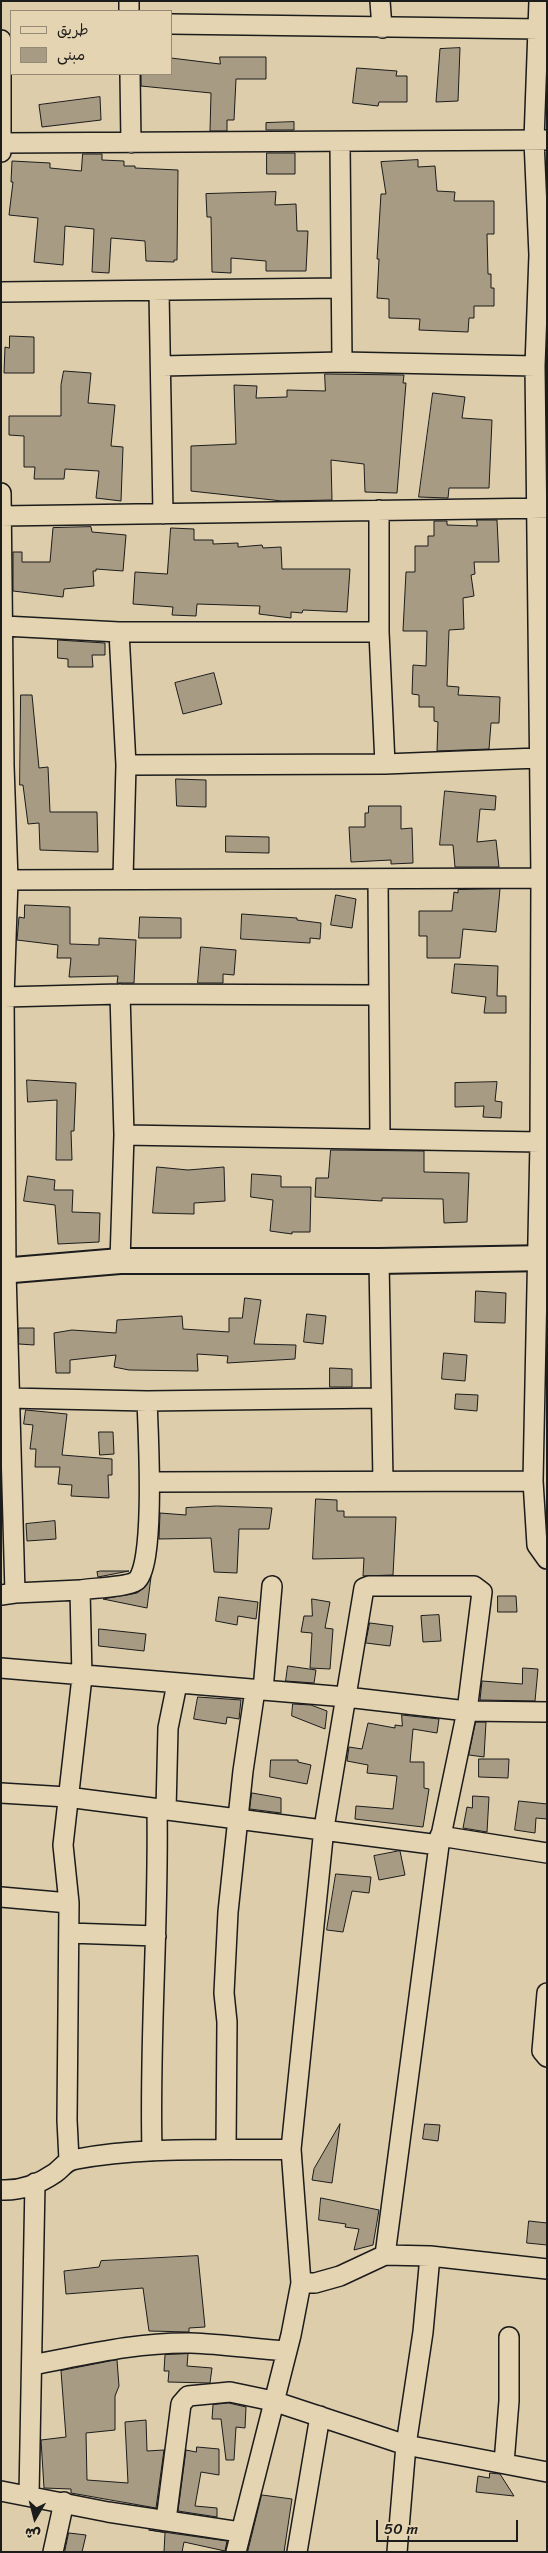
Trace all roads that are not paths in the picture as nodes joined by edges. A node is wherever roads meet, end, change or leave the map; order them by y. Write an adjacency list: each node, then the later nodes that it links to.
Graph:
1 (380, 1): 4 (street)
2 (539, 1): 5 (street)
3 (172, 24): 4 (street)
4 (382, 28): 5 (street)
5 (540, 29): 8 (street)
6 (1, 40): 9 (street)
7 (130, 75): 10 (street)
8 (540, 140): 11 (street); 13 (street)
9 (1, 143): 10 (street); 12 (street)
10 (131, 143): 11 (street)
11 (340, 143): 14 (street)
12 (1, 152)
13 (543, 256): 19 (street)
14 (341, 288): 16 (street); 17 (street)
15 (1, 292): 16 (street)
16 (159, 292): 18 (street)
17 (342, 362): 18 (street); 19 (street)
18 (162, 366): 23 (street)
19 (535, 366): 21 (street)
20 (1, 493): 24 (street)
21 (542, 508): 22 (street); 25 (street)
22 (379, 510): 23 (street); 28 (street)
23 (163, 514): 24 (street)
24 (2, 516): 26 (street)
25 (542, 622): 29 (street)
26 (4, 626): 27 (street); 32 (street)
27 (119, 632): 28 (street); 31 (street)
28 (380, 632): 30 (street)
29 (538, 758): 30 (street); 34 (street)
30 (385, 764): 31 (street)
31 (126, 765): 33 (street)
32 (3, 766): 35 (street)
33 (123, 878): 35 (street); 36 (street)
34 (544, 878): 36 (street); 37 (street)
35 (5, 880): 40 (street)
36 (378, 880): 39 (street)
37 (544, 987): 43 (street)
38 (120, 994): 39 (street); 40 (street); 41 (street)
39 (378, 995): 42 (street)
40 (4, 997): 44 (street)
41 (124, 1135): 42 (street); 46 (street)
42 (380, 1139): 43 (street)
43 (540, 1142): 45 (street)
44 (4, 1147): 48 (street)
45 (541, 1258): 47 (street); 49 (street)
46 (120, 1261): 47 (street); 48 (street)
47 (379, 1261): 51 (street)
48 (4, 1272): 50 (street)
49 (541, 1392): 54 (street)
50 (8, 1398): 52 (street); 56 (street)
51 (381, 1398): 52 (street); 53 (street)
52 (147, 1401): 55 (street)
53 (383, 1481): 54 (street); 55 (street)
54 (533, 1481): 57 (street)
55 (150, 1482): 59 (street)
56 (6, 1486): 60 (street)
57 (547, 1559)
58 (272, 1586): 64 (street)
59 (80, 1590): 60 (street); 62 (street)
60 (8, 1594)
61 (1, 1668): 62 (street)
62 (82, 1676): 63 (street); 69 (street)
63 (177, 1684): 64 (street); 70 (street)
64 (259, 1690): 65 (street); 71 (street)
65 (346, 1697): 66 (street); 66 (street); 72 (street)
66 (467, 1711): 67 (street); 73 (street)
67 (547, 1712)
68 (1, 1793): 69 (street)
69 (67, 1797): 70 (street); 76 (street)
70 (161, 1810): 71 (street); 78 (street)
71 (239, 1819): 72 (street); 81 (street)
72 (324, 1828): 73 (street); 82 (street)
73 (439, 1840): 74 (street); 87 (street)
74 (547, 1853)
75 (1, 1897): 76 (street)
76 (69, 1902): 77 (street)
77 (69, 1933): 78 (street); 84 (street)
78 (156, 1936): 83 (street)
79 (547, 1993): 80 (street)
80 (547, 2057)
81 (226, 2150): 82 (street); 83 (street)
82 (291, 2150): 90 (street)
83 (152, 2151): 84 (street)
84 (69, 2160): 85 (street)
85 (35, 2183): 86 (street); 93 (street)
86 (1, 2190)
87 (385, 2255): 88 (street); 90 (street)
88 (430, 2256): 89 (street); 96 (street)
89 (547, 2269)
90 (301, 2283): 92 (street)
91 (509, 2338): 97 (street)
92 (286, 2351): 93 (street); 94 (street)
93 (32, 2365): 100 (street)
94 (273, 2401): 95 (street); 102 (street); 103 (street)
95 (320, 2416): 96 (street); 106 (street)
96 (406, 2445): 97 (street); 107 (street)
97 (504, 2463): 98 (street)
98 (547, 2472)
99 (1, 2491): 100 (street)
100 (29, 2495): 101 (street)
101 (64, 2502): 102 (street); 104 (street)
102 (166, 2520): 103 (street)
103 (240, 2532): 105 (street)
104 (53, 2552)
105 (236, 2552)
106 (297, 2552)
107 (397, 2552)

